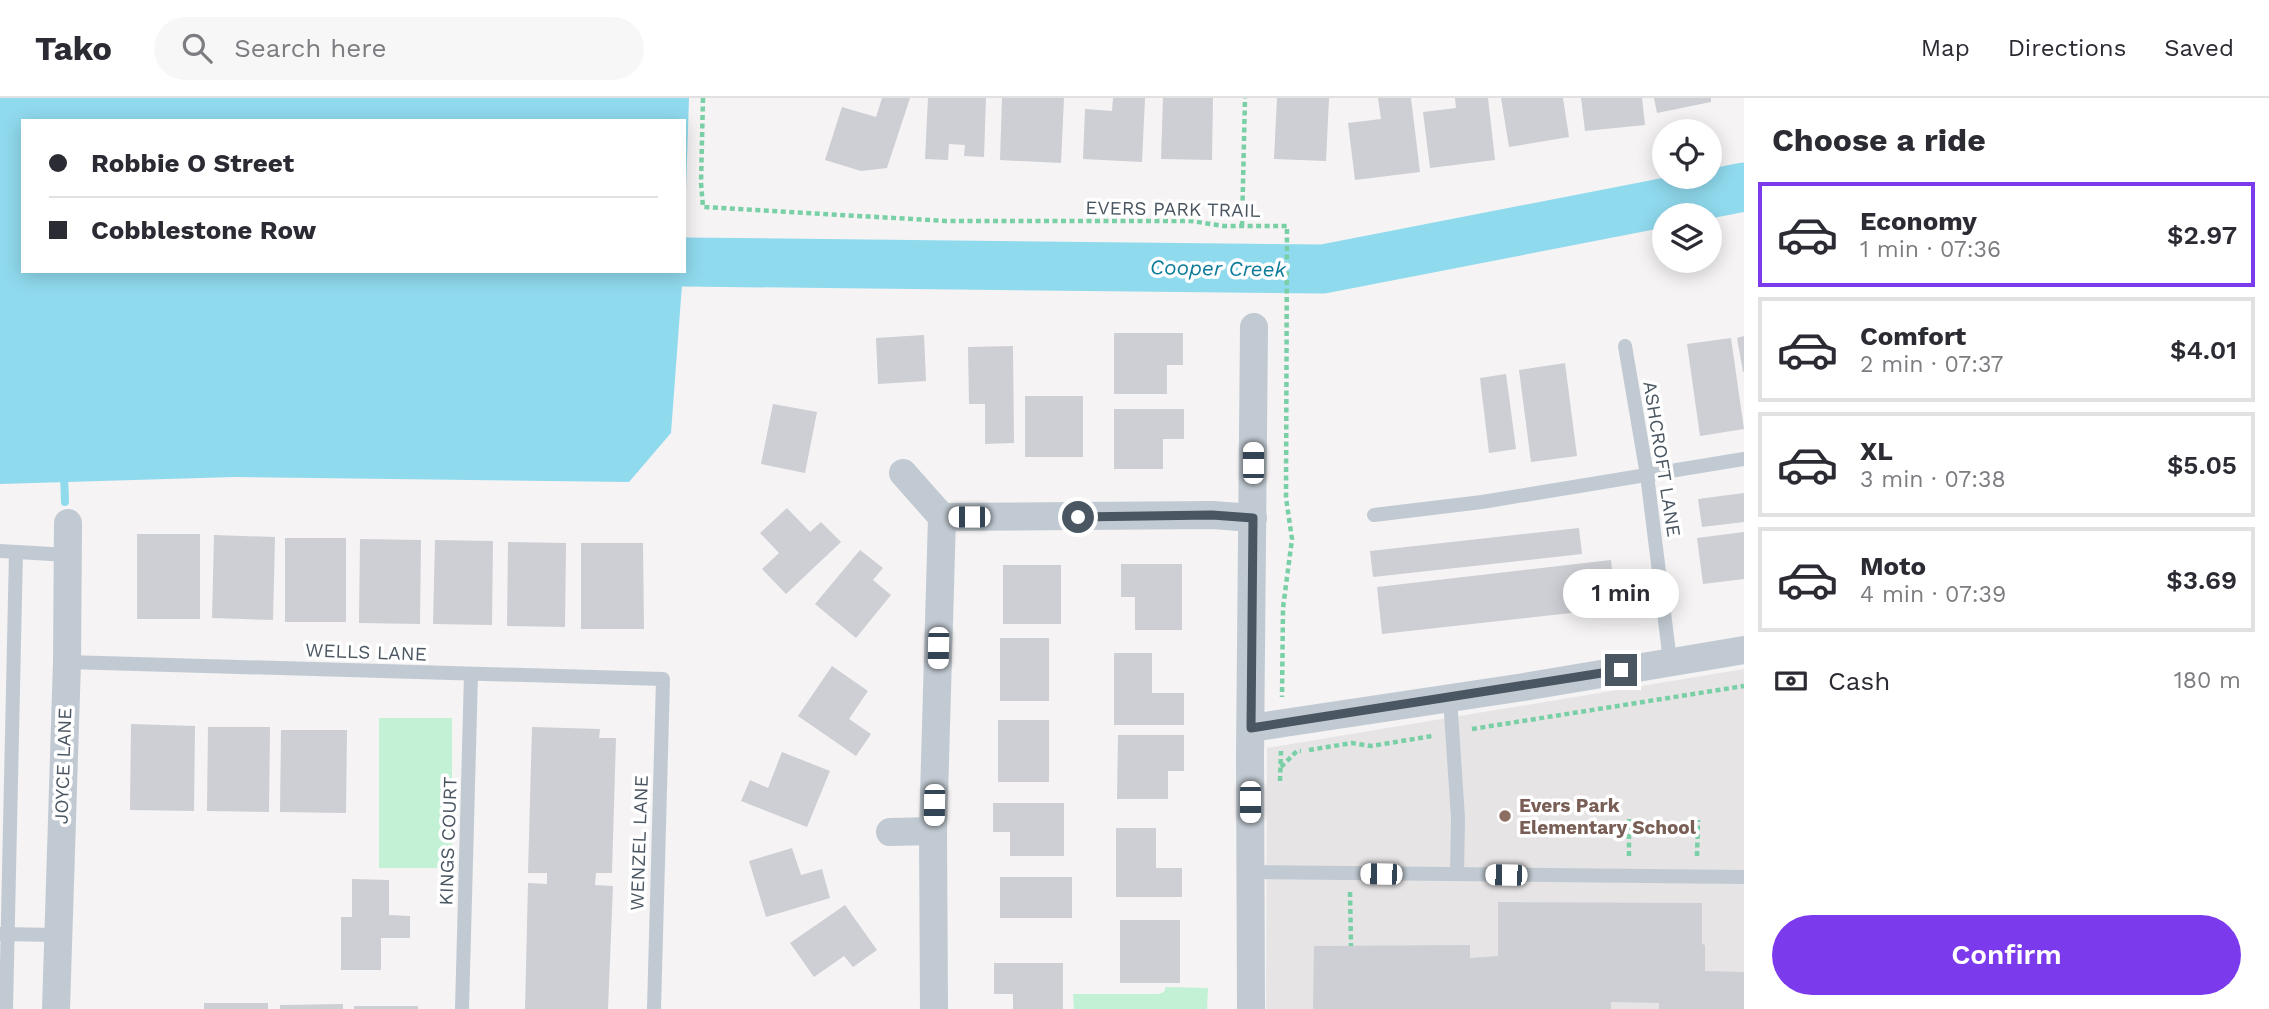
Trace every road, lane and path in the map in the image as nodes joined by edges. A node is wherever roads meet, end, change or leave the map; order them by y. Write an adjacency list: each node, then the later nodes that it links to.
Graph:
1 (703, 98): 3 (path, EVERS PARK TRAIL)
2 (1245, 98): 3 (path)
3 (1242, 226): 22 (path, EVERS PARK TRAIL)
4 (1254, 327): 11 (street)
5 (1625, 346): 8 (lane, ASHCROFT LANE)
6 (1744, 459): 8 (lane)
7 (903, 474): 10 (street)
8 (1647, 475): 9 (lane); 18 (lane, ASHCROFT LANE)
9 (1374, 515)
10 (942, 517): 11 (street); 30 (street)
11 (1253, 518): 24 (street)
12 (68, 523): 15 (street, JOYCE LANE)
13 (0, 551): 14 (lane)
14 (16, 552): 15 (lane); 38 (lane)
15 (68, 555): 17 (street, JOYCE LANE)
16 (1744, 650): 18 (street)
17 (67, 662): 19 (lane, WELLS LANE); 39 (street, JOYCE LANE)
18 (1670, 662): 23 (street)
19 (471, 674): 20 (lane, WELLS LANE); 43 (lane, KINGS COURT)
20 (663, 679): 44 (lane, WENZEL LANE)
21 (1744, 686): 25 (path)
22 (1282, 689)
23 (1450, 698): 24 (street); 35 (lane)
24 (1251, 728): 34 (street)
25 (1465, 730)
26 (1433, 736): 27 (path)
27 (1280, 768)
28 (1629, 819): 32 (path)
29 (1698, 820): 33 (path)
30 (933, 831): 31 (street); 45 (street)
31 (890, 832)
32 (1629, 856)
33 (1697, 856)
34 (1251, 872): 35 (lane); 46 (street)
35 (1457, 874): 36 (lane)
36 (1744, 877)
37 (1350, 891): 40 (path)
38 (4, 934): 39 (lane); 41 (lane)
39 (57, 935): 42 (street, JOYCE LANE)
40 (1351, 946)
41 (6, 1009)
42 (56, 1009)
43 (462, 1009)
44 (654, 1009)
45 (934, 1009)
46 (1251, 1009)

